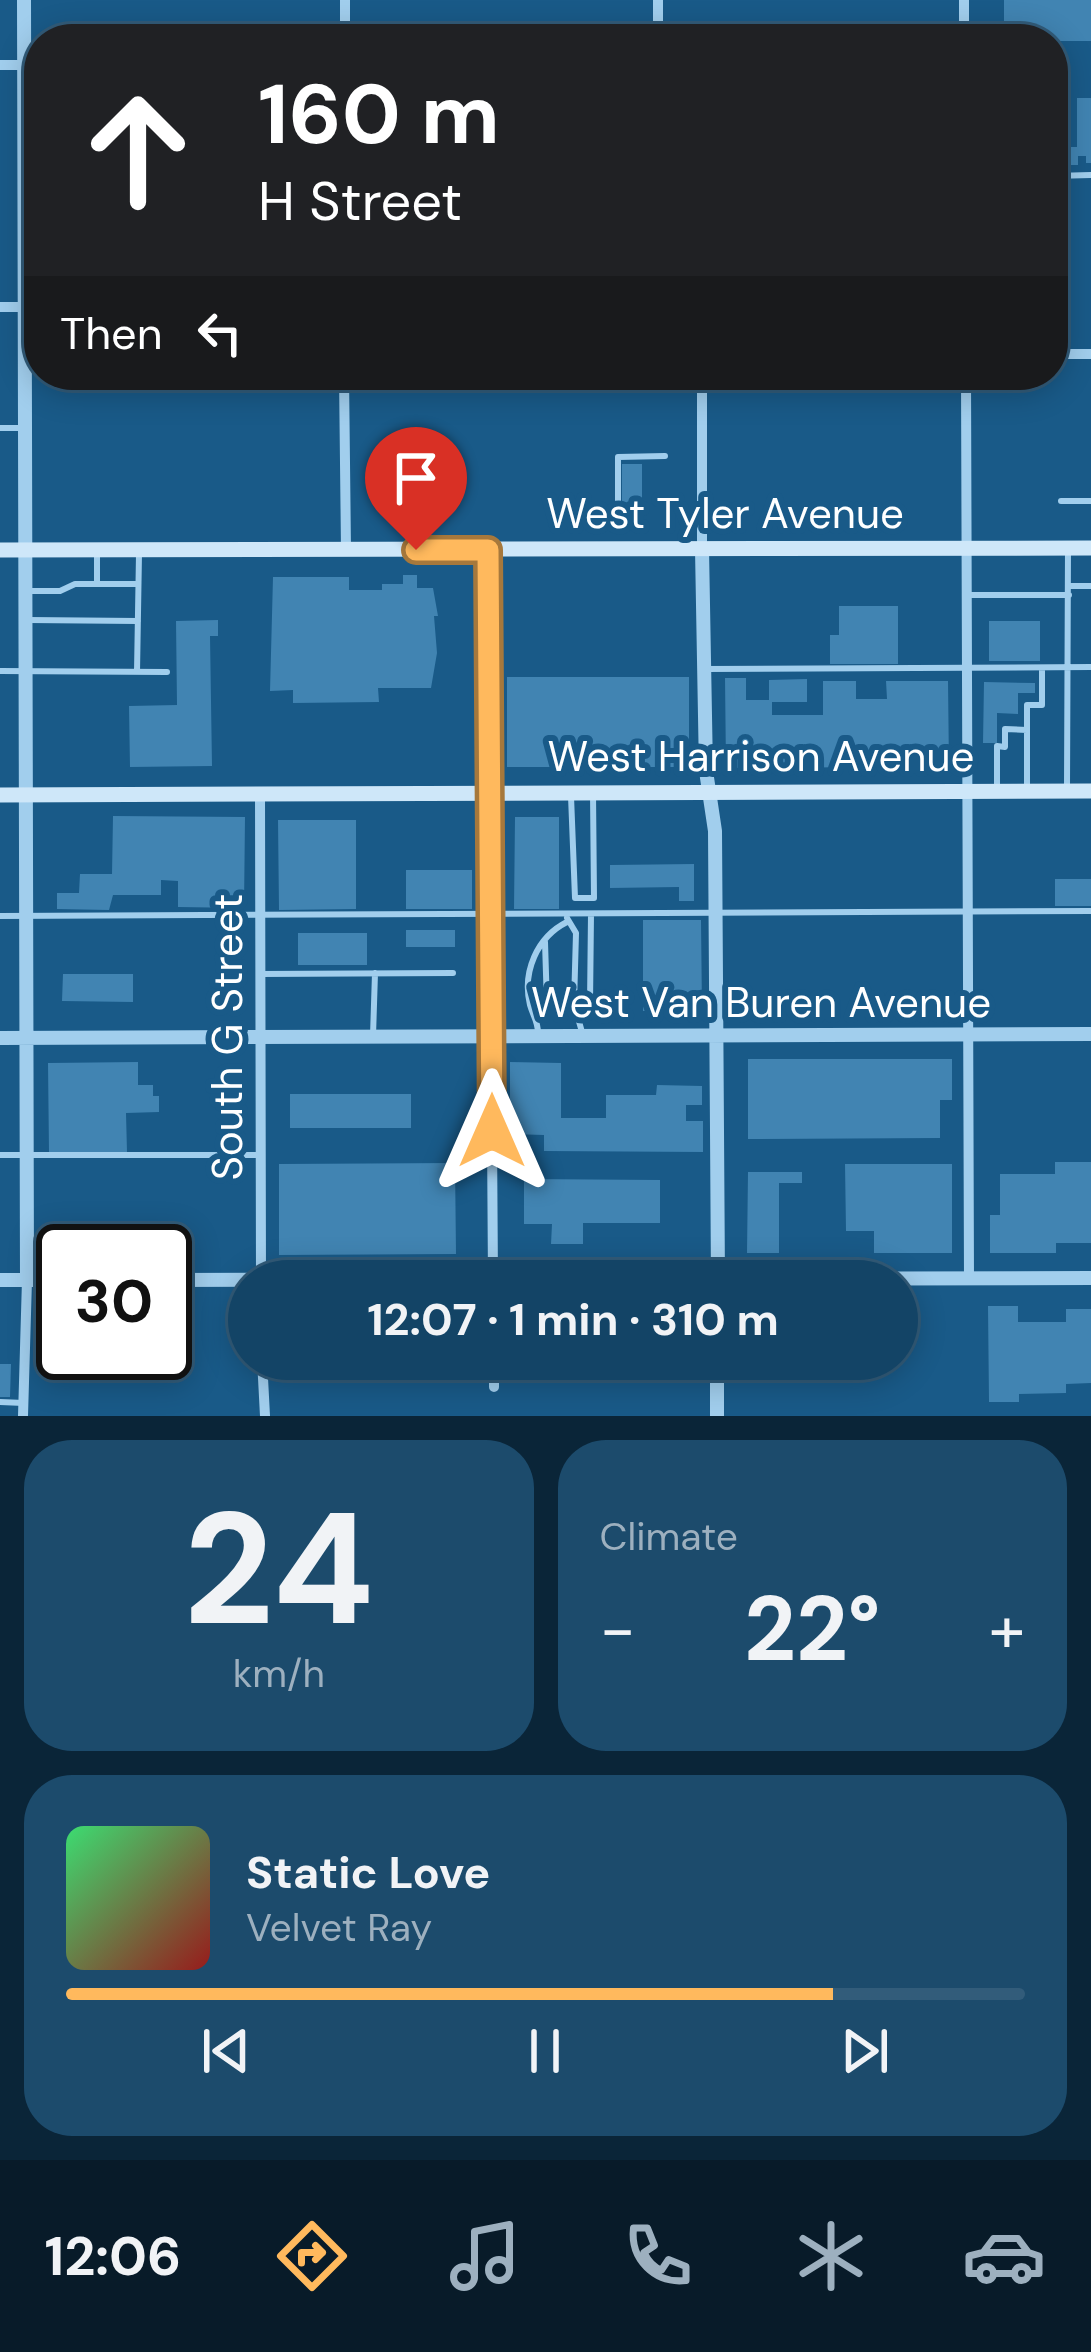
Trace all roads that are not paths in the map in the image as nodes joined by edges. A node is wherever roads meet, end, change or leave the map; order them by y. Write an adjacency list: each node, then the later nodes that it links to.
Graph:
1 (31, 390): 6 (street)
2 (344, 390): 17 (street)
3 (702, 390): 13 (street)
4 (966, 390): 14 (street)
5 (0, 428): 6 (lane)
6 (27, 428): 16 (street)
7 (665, 456): 10 (lane)
8 (1061, 501): 9 (lane)
9 (1091, 501)
10 (619, 514)
11 (1068, 548): 12 (main road, West Tyler Avenue); 14 (main road, West Tyler Avenue); 25 (lane)
12 (1091, 548)
13 (702, 549): 14 (main road, West Tyler Avenue); 18 (main road, West Tyler Avenue); 33 (street)
14 (966, 549): 26 (street)
15 (0, 550): 16 (main road, West Tyler Avenue)
16 (24, 550): 19 (main road, West Tyler Avenue); 24 (street)
17 (346, 550): 18 (main road, West Tyler Avenue); 20 (main road, West Tyler Avenue)
18 (488, 550): 45 (street)
19 (97, 551): 20 (main road, West Tyler Avenue); 21 (lane)
20 (139, 551): 22 (lane)
21 (98, 584): 22 (lane); 24 (lane)
22 (138, 584): 28 (lane)
23 (1091, 586): 25 (lane)
24 (24, 591): 27 (street)
25 (1069, 591): 26 (lane); 29 (lane)
26 (966, 595): 30 (street)
27 (24, 620): 28 (lane); 35 (street)
28 (138, 621): 36 (lane)
29 (1069, 667): 31 (lane); 32 (lane); 42 (lane)
30 (966, 668): 31 (lane); 33 (lane); 39 (street)
31 (1042, 668): 38 (lane)
32 (1091, 668)
33 (704, 669): 44 (street)
34 (0, 671): 35 (lane)
35 (24, 671): 36 (lane); 49 (street)
36 (137, 671): 37 (lane)
37 (167, 672)
38 (1027, 730): 40 (lane); 41 (lane)
39 (965, 791): 40 (main road, West Harrison Avenue); 44 (main road, West Harrison Avenue); 53 (street)
40 (997, 791): 41 (main road, West Harrison Avenue)
41 (1027, 791): 42 (main road, West Harrison Avenue)
42 (1066, 791): 43 (main road, West Harrison Avenue)
43 (1091, 791)
44 (710, 792): 47 (main road, West Harrison Avenue); 54 (street)
45 (492, 793): 46 (main road, West Harrison Avenue); 50 (main road, West Harrison Avenue); 56 (street)
46 (571, 793): 47 (main road, West Harrison Avenue); 51 (lane)
47 (593, 793): 51 (lane)
48 (0, 794): 49 (main road, West Harrison Avenue)
49 (26, 794): 50 (main road, West Harrison Avenue); 58 (street)
50 (260, 794): 59 (street, South G Street)
51 (586, 898): 55 (lane)
52 (1091, 911): 53 (lane)
53 (966, 912): 54 (lane); 67 (street)
54 (716, 913): 55 (lane); 70 (street)
55 (588, 914): 60 (lane); 66 (lane)
56 (492, 915): 59 (lane); 60 (lane); 69 (street)
57 (0, 916): 58 (lane)
58 (28, 916): 59 (lane); 74 (street)
59 (260, 916): 64 (street, South G Street)
60 (567, 918): 61 (lane); 66 (lane)
61 (544, 939): 65 (lane); 65 (lane)
62 (375, 973): 63 (lane); 64 (lane); 72 (lane)
63 (453, 973)
64 (260, 974): 71 (street, South G Street)
65 (538, 1027): 66 (street, West Van Buren Avenue); 69 (street, West Van Buren Avenue)
66 (582, 1027): 70 (street, West Van Buren Avenue)
67 (968, 1034): 68 (street, West Van Buren Avenue); 70 (street, West Van Buren Avenue); 82 (street)
68 (1091, 1034)
69 (492, 1035): 72 (street, West Van Buren Avenue); 79 (street)
70 (716, 1035): 80 (street)
71 (261, 1036): 72 (street, West Van Buren Avenue); 74 (street, West Van Buren Avenue); 77 (street, South G Street)
72 (373, 1036)
73 (0, 1038): 74 (street, West Van Buren Avenue)
74 (28, 1038): 75 (street)
75 (26, 1155): 76 (lane); 77 (lane); 85 (street)
76 (0, 1156)
77 (261, 1156): 78 (street, South G Street)
78 (261, 1260)
79 (493, 1260)
80 (718, 1260)
81 (918, 1279): 82 (street)
82 (969, 1279): 83 (street)
83 (1091, 1279)
84 (0, 1280): 85 (street)
85 (27, 1280): 86 (street); 94 (street)
86 (36, 1280)
87 (192, 1280): 88 (street)
88 (228, 1281)
89 (263, 1380): 95 (street)
90 (494, 1380): 92 (street)
91 (717, 1380): 96 (street)
92 (494, 1387)
93 (0, 1402): 94 (lane)
94 (23, 1409)
95 (265, 1416)
96 (717, 1416)

